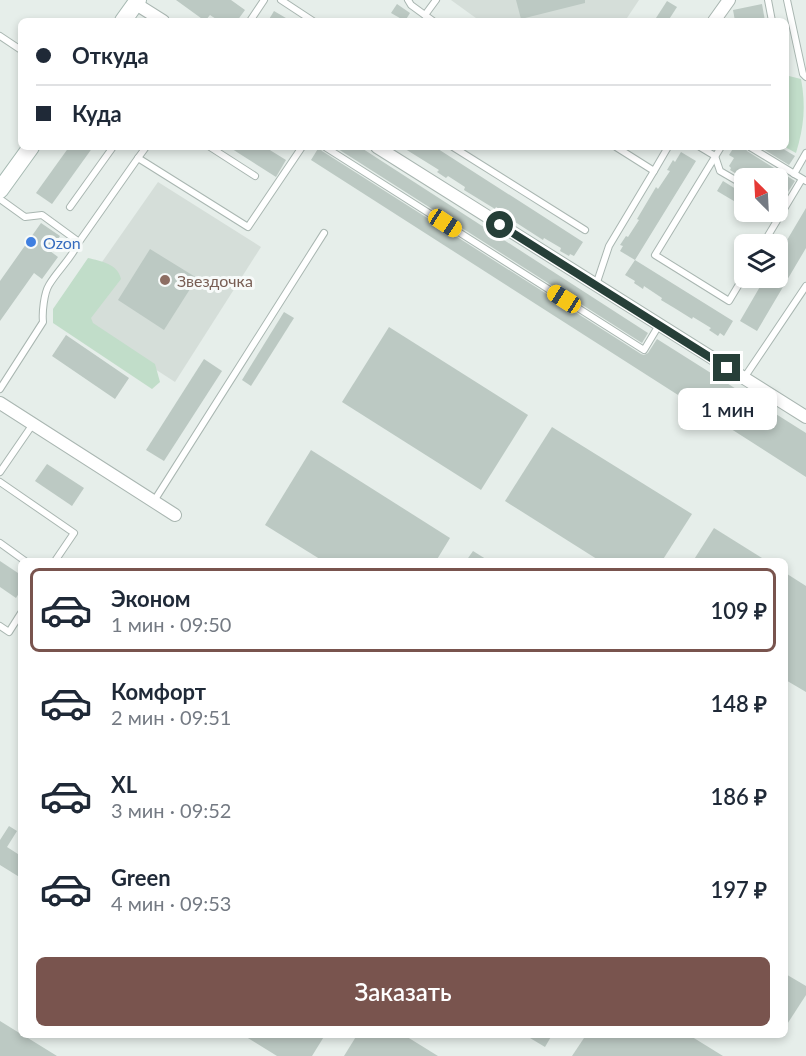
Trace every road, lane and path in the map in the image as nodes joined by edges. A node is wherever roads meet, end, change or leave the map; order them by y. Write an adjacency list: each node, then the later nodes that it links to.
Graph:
1 (264, 0): 12 (lane)
2 (281, 0): 13 (lane)
3 (408, 0): 9 (lane)
4 (436, 0): 9 (lane)
5 (729, 0): 15 (street)
6 (768, 0): 16 (lane)
7 (787, 0): 19 (lane)
8 (134, 1): 10 (street); 11 (street)
9 (425, 15): 14 (lane)
10 (125, 18)
11 (159, 18)
12 (252, 18)
13 (308, 18)
14 (429, 18)
15 (716, 18)
16 (771, 18)
17 (0, 36): 18 (lane)
18 (18, 48)
19 (806, 77)
20 (29, 150): 41 (street)
21 (110, 150): 43 (lane)
22 (144, 150): 35 (lane)
23 (215, 150): 38 (lane)
24 (297, 150): 35 (lane)
25 (330, 150): 51 (lane)
26 (386, 150): 48 (street)
27 (458, 150): 44 (lane)
28 (621, 150): 36 (lane)
29 (666, 150): 36 (lane)
30 (705, 150): 34 (lane)
31 (719, 150): 34 (lane)
32 (755, 150): 37 (lane)
33 (806, 153): 37 (lane)
34 (715, 156): 39 (lane); 50 (lane)
35 (138, 158): 47 (lane)
36 (654, 171): 48 (lane)
37 (794, 174): 40 (lane)
38 (255, 176)
39 (734, 179)
40 (804, 180): 46 (lane)
41 (0, 190)
42 (0, 200): 47 (lane)
43 (70, 207)
44 (585, 230)
45 (324, 233): 59 (lane)
46 (769, 234)
47 (79, 242): 53 (lane)
48 (596, 286): 51 (street)
49 (806, 286): 52 (lane)
50 (737, 288)
51 (659, 325): 52 (street)
52 (744, 378): 55 (street)
53 (0, 389)
54 (0, 403): 56 (street)
55 (806, 417)
56 (33, 424): 57 (lane); 59 (street)
57 (0, 472)
58 (0, 482): 63 (lane)
59 (154, 502): 60 (street)
60 (175, 515)
61 (0, 543): 62 (lane)
62 (21, 558)
63 (57, 558)
64 (18, 618): 65 (lane)
65 (0, 626)

